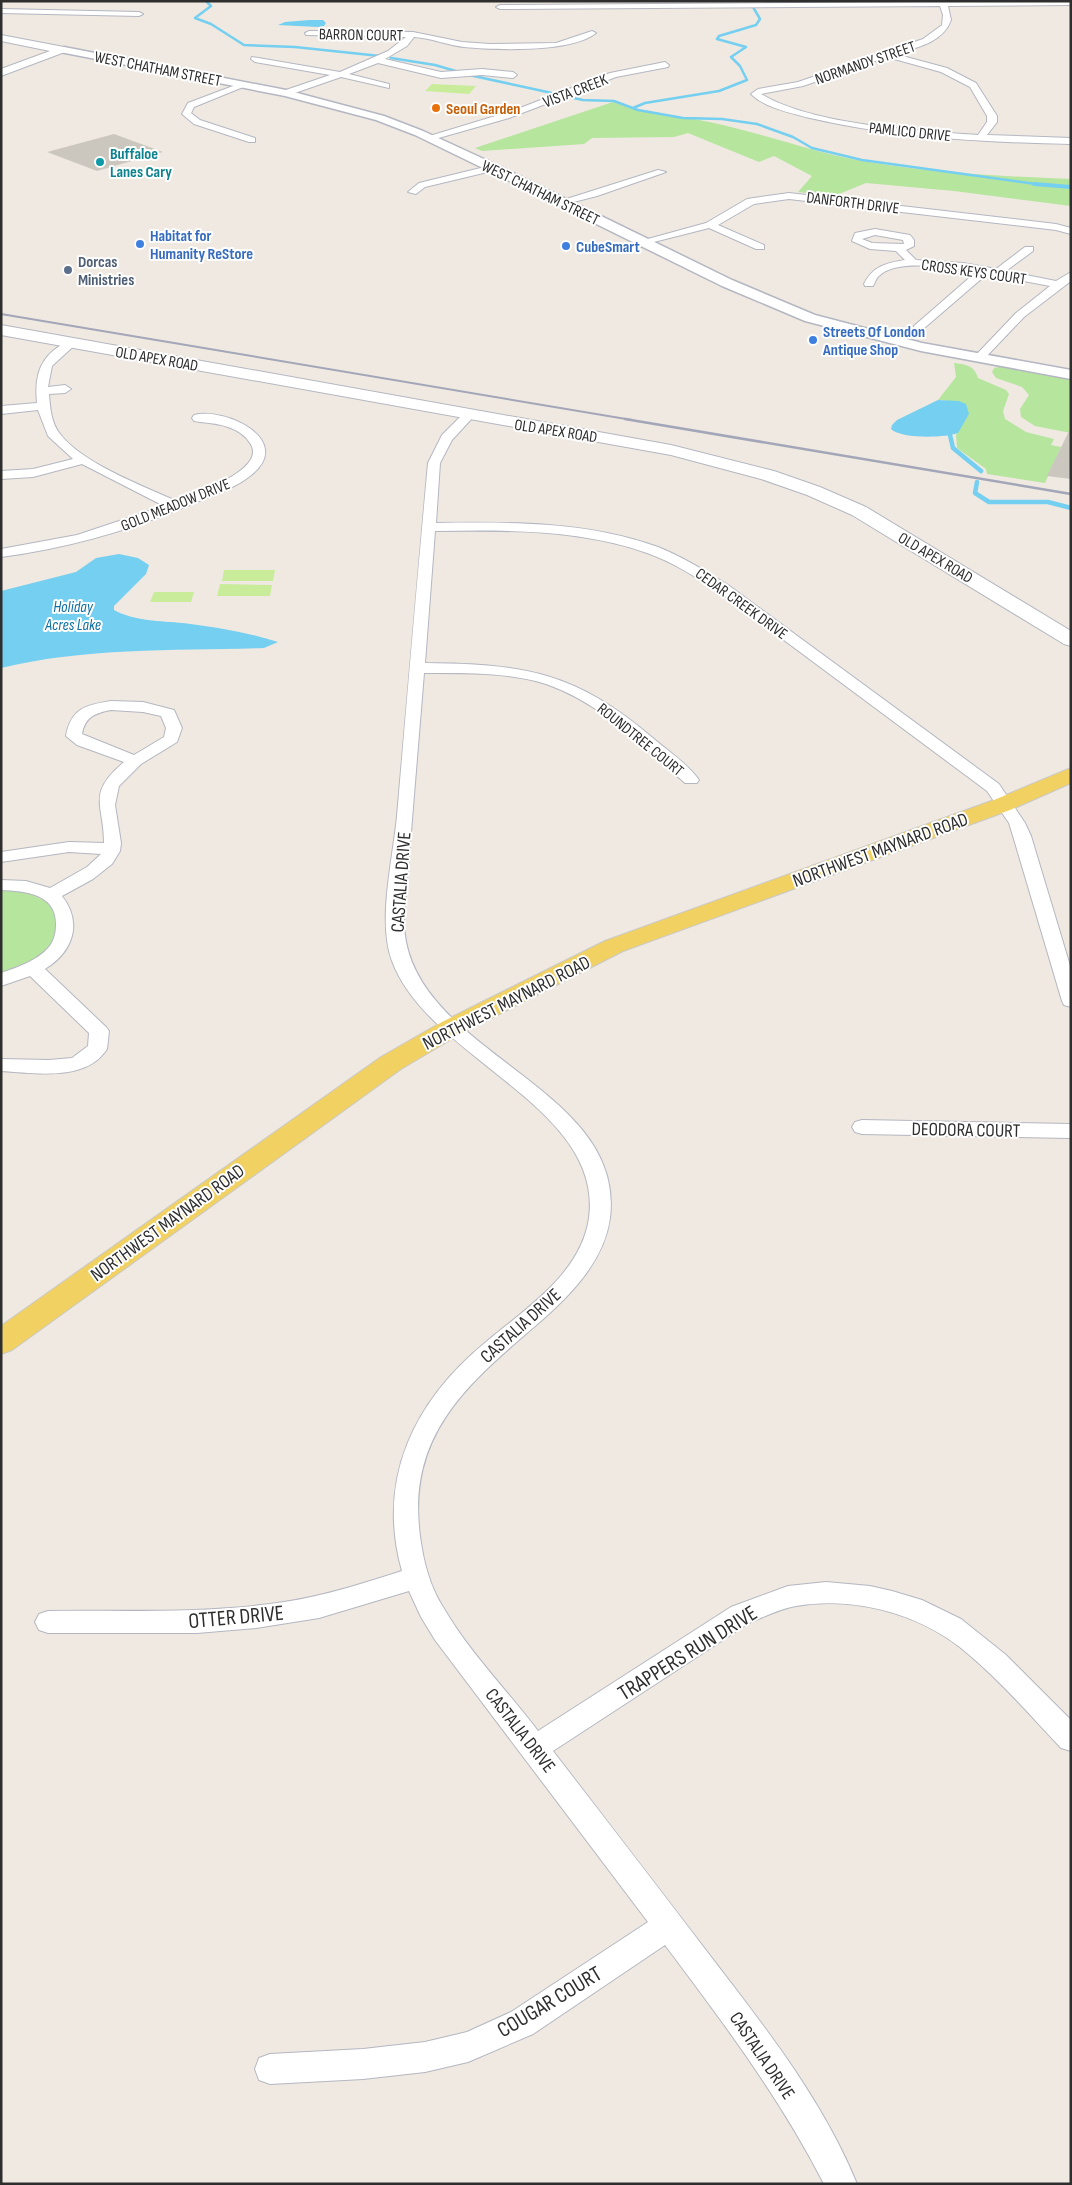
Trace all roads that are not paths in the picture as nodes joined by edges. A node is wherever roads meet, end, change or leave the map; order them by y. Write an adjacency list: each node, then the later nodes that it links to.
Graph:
1 (942, 2): 3 (street); 4 (street); 14 (street, NORMANDY STREET)
2 (729, 3): 3 (street); 5 (street)
3 (760, 3)
4 (1071, 3)
5 (609, 4): 6 (street)
6 (500, 7)
7 (1, 11): 8 (street)
8 (139, 14)
9 (309, 33): 11 (street, BARRON COURT)
10 (592, 33): 11 (street, BARRON COURT)
11 (414, 34): 16 (street)
12 (1, 38): 13 (main road, WEST CHATHAM STREET)
13 (58, 49): 18 (main road); 19 (main road); 22 (street, WEST CHATHAM STREET)
14 (888, 55): 25 (street, NORMANDY STREET); 26 (street)
15 (255, 59): 20 (street)
16 (378, 60): 20 (street); 21 (street)
17 (665, 65): 27 (street, VISTA CREEK)
18 (1, 66)
19 (1, 73)
20 (338, 74): 23 (street); 24 (street)
21 (513, 75)
22 (244, 85): 24 (street, WEST CHATHAM STREET); 28 (street)
23 (386, 86)
24 (286, 93): 27 (street, WEST CHATHAM STREET)
25 (755, 94): 26 (street, PAMLICO DRIVE)
26 (981, 137): 29 (street, PAMLICO DRIVE)
27 (428, 138): 30 (street, WEST CHATHAM STREET)
28 (252, 140)
29 (1071, 141)
30 (493, 168): 32 (street); 33 (street, WEST CHATHAM STREET)
31 (660, 172): 33 (street)
32 (413, 192)
33 (562, 202): 36 (street, WEST CHATHAM STREET)
34 (710, 224): 35 (street, DANFORTH DRIVE); 36 (street, DANFORTH DRIVE); 37 (street)
35 (1071, 231)
36 (642, 242): 49 (street, WEST CHATHAM STREET)
37 (760, 247)
38 (899, 248): 40 (street)
39 (1029, 249): 42 (street)
40 (913, 262): 41 (street, CROSS KEYS COURT); 44 (street, CROSS KEYS COURT)
41 (985, 270): 42 (street, CROSS KEYS COURT); 46 (street)
42 (998, 272): 45 (street, CROSS KEYS COURT)
43 (1071, 275): 45 (street)
44 (869, 284)
45 (1058, 285): 49 (street)
46 (918, 328)
47 (1, 330): 48 (main road, OLD APEX ROAD)
48 (71, 342): 52 (street); 55 (main road, OLD APEX ROAD)
49 (980, 358): 50 (street, WEST CHATHAM STREET)
50 (1071, 375)
51 (65, 389): 52 (street)
52 (42, 391): 53 (street)
53 (44, 406): 54 (street); 57 (street)
54 (1, 410)
55 (469, 415): 60 (street, CASTALIA DRIVE); 62 (main road, OLD APEX ROAD)
56 (198, 418): 59 (street, GOLD MEADOW DRIVE)
57 (84, 460): 58 (street); 59 (street)
58 (1, 475)
59 (175, 506): 61 (street, GOLD MEADOW DRIVE)
60 (428, 527): 63 (street, CASTALIA DRIVE); 67 (street, CEDAR CREEK DRIVE)
61 (1, 554)
62 (1071, 640)
63 (417, 668): 66 (street, ROUNDTREE COURT); 75 (street, CASTALIA DRIVE)
64 (135, 761): 64 (street); 68 (street)
65 (1071, 776): 67 (main road, NORTHWEST MAYNARD ROAD)
66 (691, 780)
67 (1002, 805): 74 (street, CEDAR CREEK DRIVE); 75 (main road, NORTHWEST MAYNARD ROAD)
68 (112, 849): 69 (street); 71 (street)
69 (1, 856)
70 (1, 885): 71 (street)
71 (50, 895): 72 (street)
72 (33, 968): 73 (street); 76 (street)
73 (1, 980)
74 (1071, 1001)
75 (451, 1028): 79 (main road, NORTHWEST MAYNARD ROAD); 80 (street, CASTALIA DRIVE)
76 (1, 1065)
77 (862, 1127): 78 (street, DEODORA COURT)
78 (1071, 1131)
79 (1, 1342)
80 (418, 1577): 81 (street, OTTER DRIVE); 83 (street, CASTALIA DRIVE)
81 (48, 1622)
82 (1071, 1739): 83 (street, TRAPPERS RUN DRIVE)
83 (535, 1748): 84 (street, CASTALIA DRIVE)
84 (669, 1925): 85 (street, COUGAR COURT); 86 (street, CASTALIA DRIVE)
85 (270, 2069)
86 (841, 2184)

